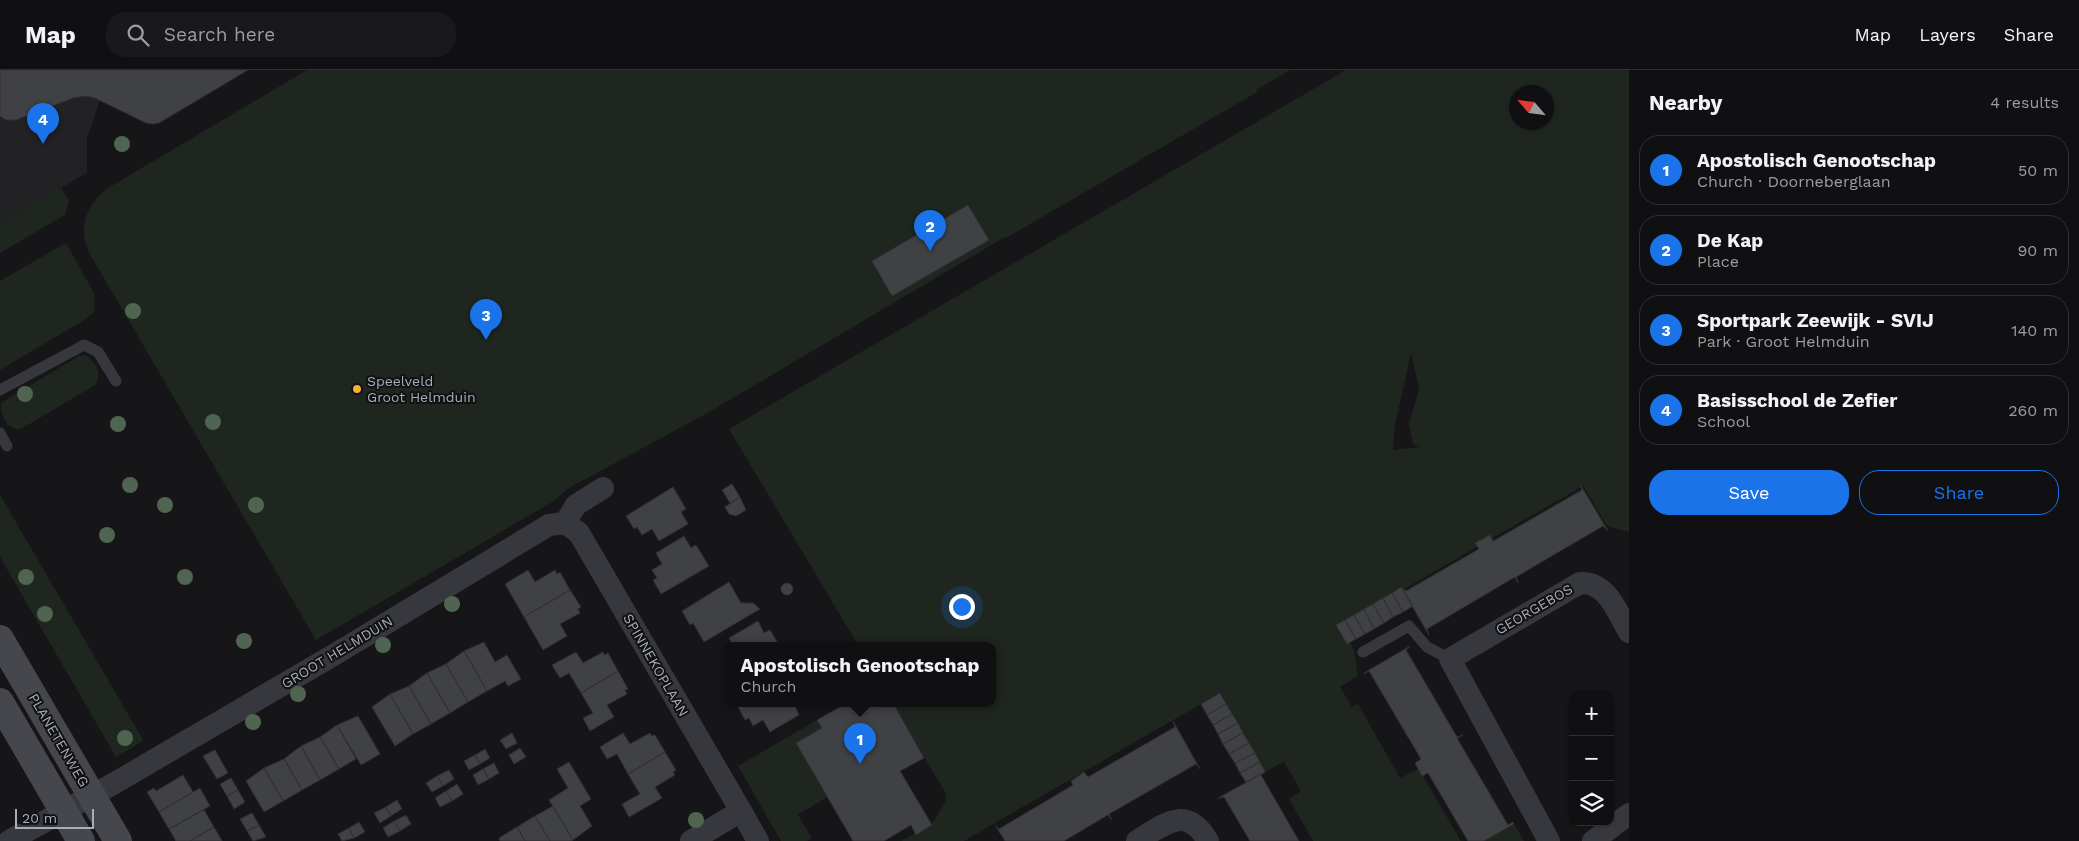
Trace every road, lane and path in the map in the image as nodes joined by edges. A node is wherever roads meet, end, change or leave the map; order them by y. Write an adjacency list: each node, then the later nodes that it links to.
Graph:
1 (116, 382): 2 (lane)
2 (0, 390)
3 (0, 433): 4 (lane)
4 (7, 446)
5 (603, 488): 6 (street)
6 (564, 523): 12 (street, GROOT HELMDUIN); 14 (street, SPINNEKOPLAAN)
7 (1629, 632): 10 (street, GEORGEBOS)
8 (0, 639): 12 (main road, PLANETENWEG)
9 (1363, 652): 10 (lane)
10 (1450, 659): 23 (street)
11 (0, 702): 13 (main road)
12 (90, 795): 13 (street, GROOT HELMDUIN); 18 (main road, PLANETENWEG)
13 (63, 809): 16 (street, GROOT HELMDUIN); 17 (main road)
14 (741, 811): 19 (street); 20 (street, SPINNEKOPLAAN)
15 (1629, 814): 24 (street)
16 (9, 841)
17 (81, 841)
18 (118, 841)
19 (691, 841)
20 (758, 841)
21 (1137, 841): 22 (street)
22 (1208, 841)
23 (1549, 841)
24 (1593, 841)

